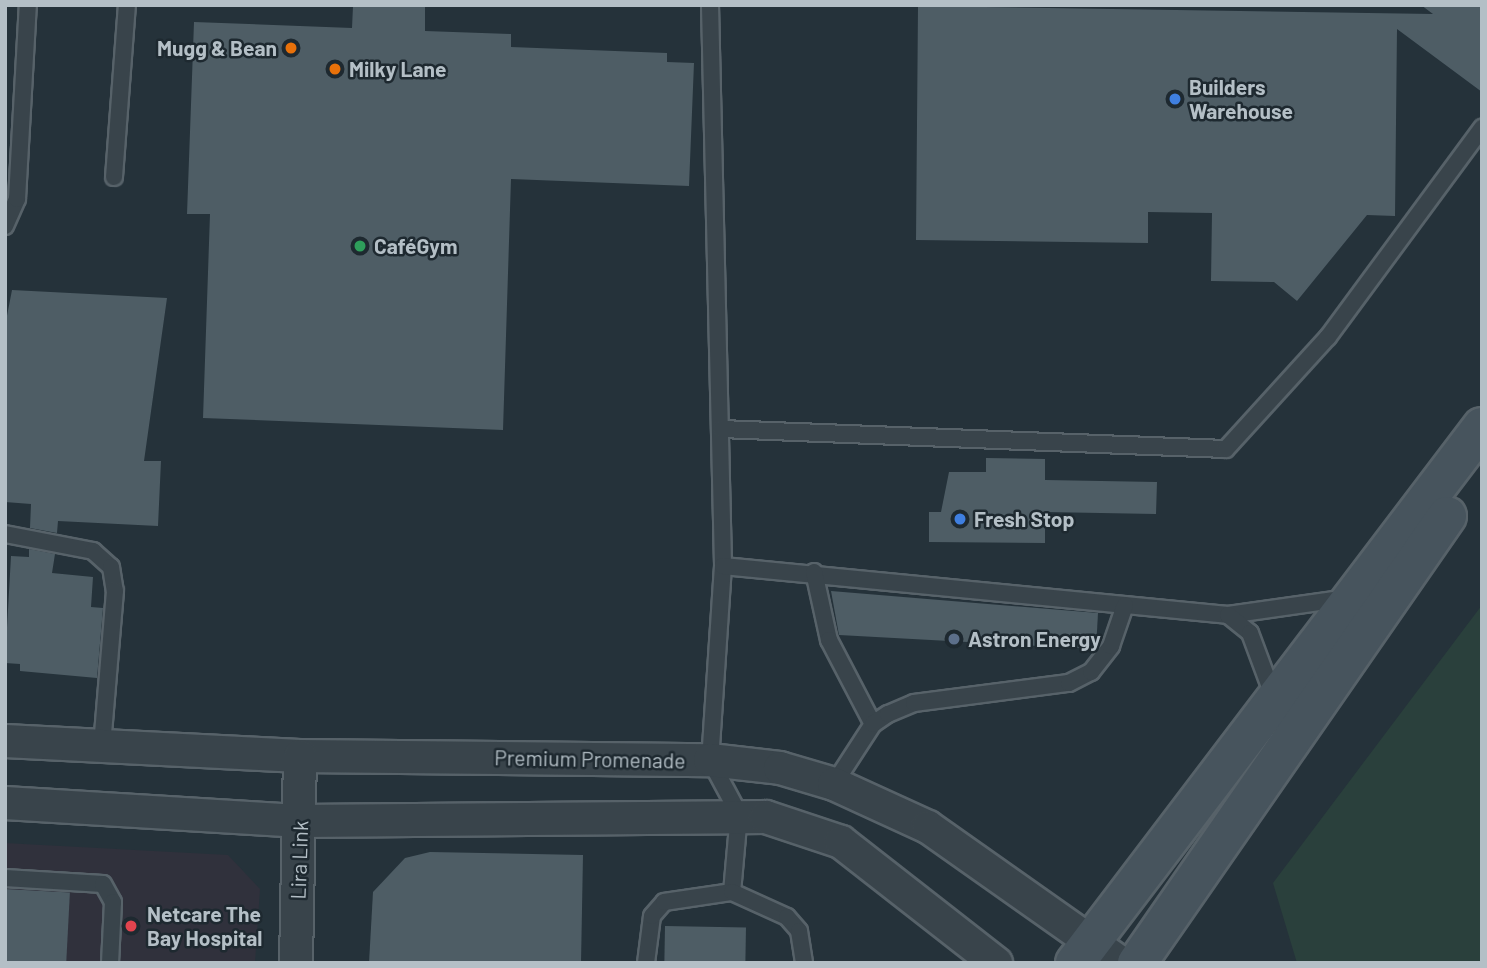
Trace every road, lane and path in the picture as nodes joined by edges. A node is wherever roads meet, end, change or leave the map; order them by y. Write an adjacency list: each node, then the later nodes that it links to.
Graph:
1 (28, 5): 6 (lane)
2 (127, 5): 5 (lane)
3 (710, 5): 8 (lane)
4 (1482, 128): 8 (lane)
5 (114, 177)
6 (5, 226)
7 (1482, 427): 13 (street)
8 (722, 429): 11 (lane)
9 (1482, 466): 34 (street)
10 (5, 534): 19 (lane)
11 (723, 566): 12 (lane); 21 (lane)
12 (814, 572): 14 (lane); 17 (lane)
13 (1354, 597): 15 (lane); 16 (street)
14 (1125, 605): 15 (lane); 17 (lane)
15 (1228, 615): 16 (lane)
16 (1275, 702): 28 (street)
17 (873, 724): 22 (lane)
18 (5, 741): 19 (street, Premium Promenade)
19 (102, 747): 20 (street, Premium Promenade)
20 (300, 756): 21 (street, Premium Promenade); 25 (street, Lira Link)
21 (710, 760): 22 (street, Premium Promenade); 24 (lane)
22 (835, 784): 28 (street, Premium Promenade)
23 (5, 803): 25 (street)
24 (739, 814): 25 (street); 27 (lane); 33 (street)
25 (301, 821): 30 (street, Lira Link)
26 (5, 877): 29 (lane)
27 (732, 892): 31 (lane); 32 (lane)
28 (1096, 956)
29 (110, 963)
30 (296, 963)
31 (646, 963)
32 (804, 963)
33 (996, 963)
34 (1137, 963)

